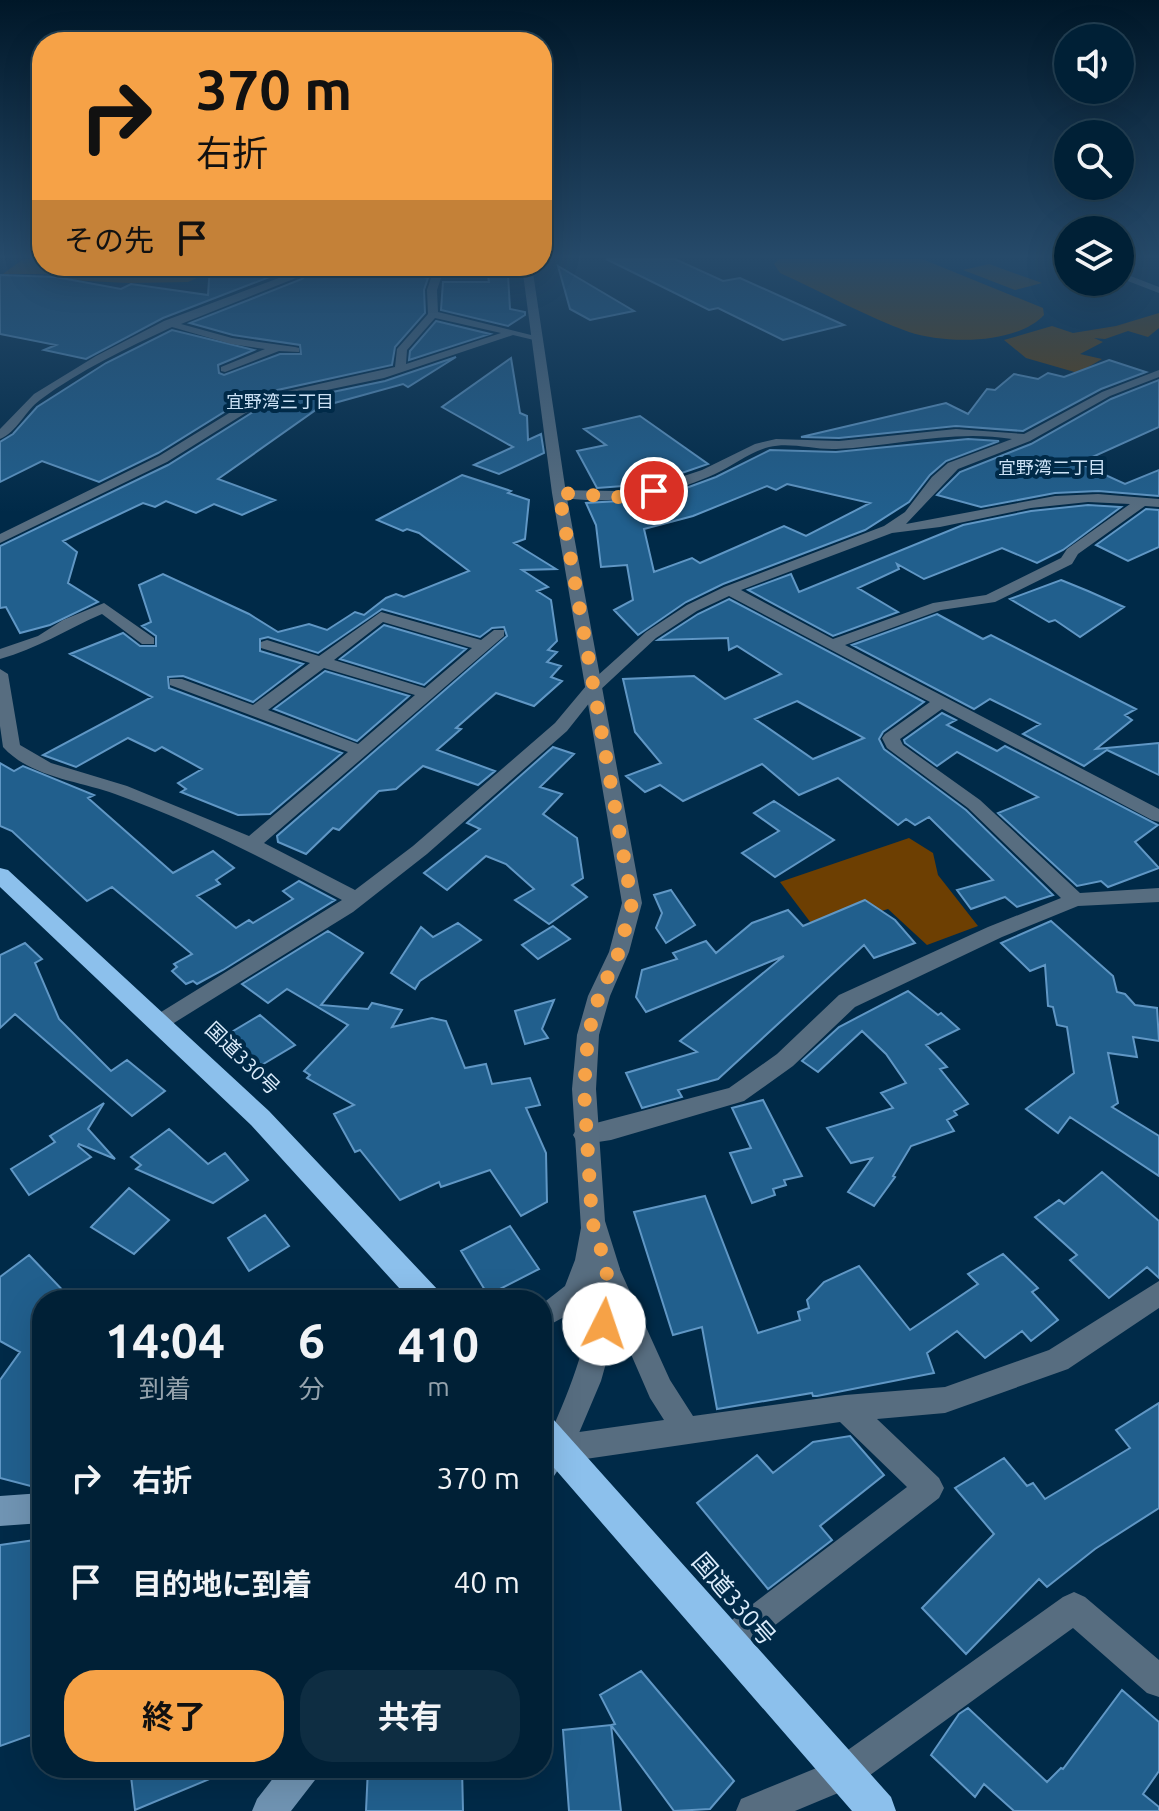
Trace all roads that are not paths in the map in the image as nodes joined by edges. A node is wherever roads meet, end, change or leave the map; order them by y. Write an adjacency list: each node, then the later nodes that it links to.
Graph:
1 (129, 344): 11 (street)
2 (248, 344): 6 (street)
3 (407, 344): 8 (street)
4 (476, 344): 8 (street)
5 (539, 344): 13 (street)
6 (277, 348): 7 (street); 9 (street)
7 (295, 350)
8 (400, 367): 17 (street)
9 (225, 369)
10 (1159, 373): 12 (street)
11 (0, 435)
12 (1026, 438): 13 (street); 16 (street)
13 (559, 493): 28 (street)
14 (1142, 502): 15 (street); 16 (street); 21 (street)
15 (1159, 503)
16 (889, 529): 18 (street)
17 (0, 539)
18 (729, 590): 21 (street); 28 (street)
19 (499, 633): 23 (street)
20 (148, 641): 24 (street)
21 (833, 644): 30 (street)
22 (267, 645): 25 (street)
23 (484, 646): 25 (street); 29 (street)
24 (0, 654)
25 (322, 661): 29 (street); 31 (street)
26 (0, 674): 34 (street)
27 (176, 682): 31 (street)
28 (592, 689): 37 (street); 40 (street)
29 (428, 694): 32 (street)
30 (941, 702): 33 (street); 38 (street)
31 (255, 712): 32 (street)
32 (361, 751): 34 (street)
33 (1159, 816)
34 (251, 844): 37 (street)
35 (0, 875): 39 (highway, 国道330号)
36 (1159, 895): 38 (street)
37 (356, 899): 39 (street)
38 (1075, 900): 40 (street)
39 (161, 1023): 43 (highway, 国道330号)
40 (585, 1135): 41 (street)
41 (592, 1221): 42 (street); 45 (street)
42 (607, 1269): 47 (street); 48 (street)
43 (420, 1290)
44 (1159, 1293): 46 (street)
45 (552, 1309)
46 (845, 1408): 47 (street); 53 (street)
47 (686, 1430): 49 (street)
48 (552, 1439)
49 (552, 1448)
50 (552, 1454): 53 (highway, 国道330号)
51 (32, 1509): 52 (main road)
52 (0, 1511)
53 (727, 1643): 55 (highway, 国道330号)
54 (1159, 1681): 55 (street)
55 (843, 1774): 58 (street); 59 (highway, 国道330号)
56 (295, 1778): 57 (main road)
57 (269, 1811)
58 (753, 1811)
59 (877, 1811)

